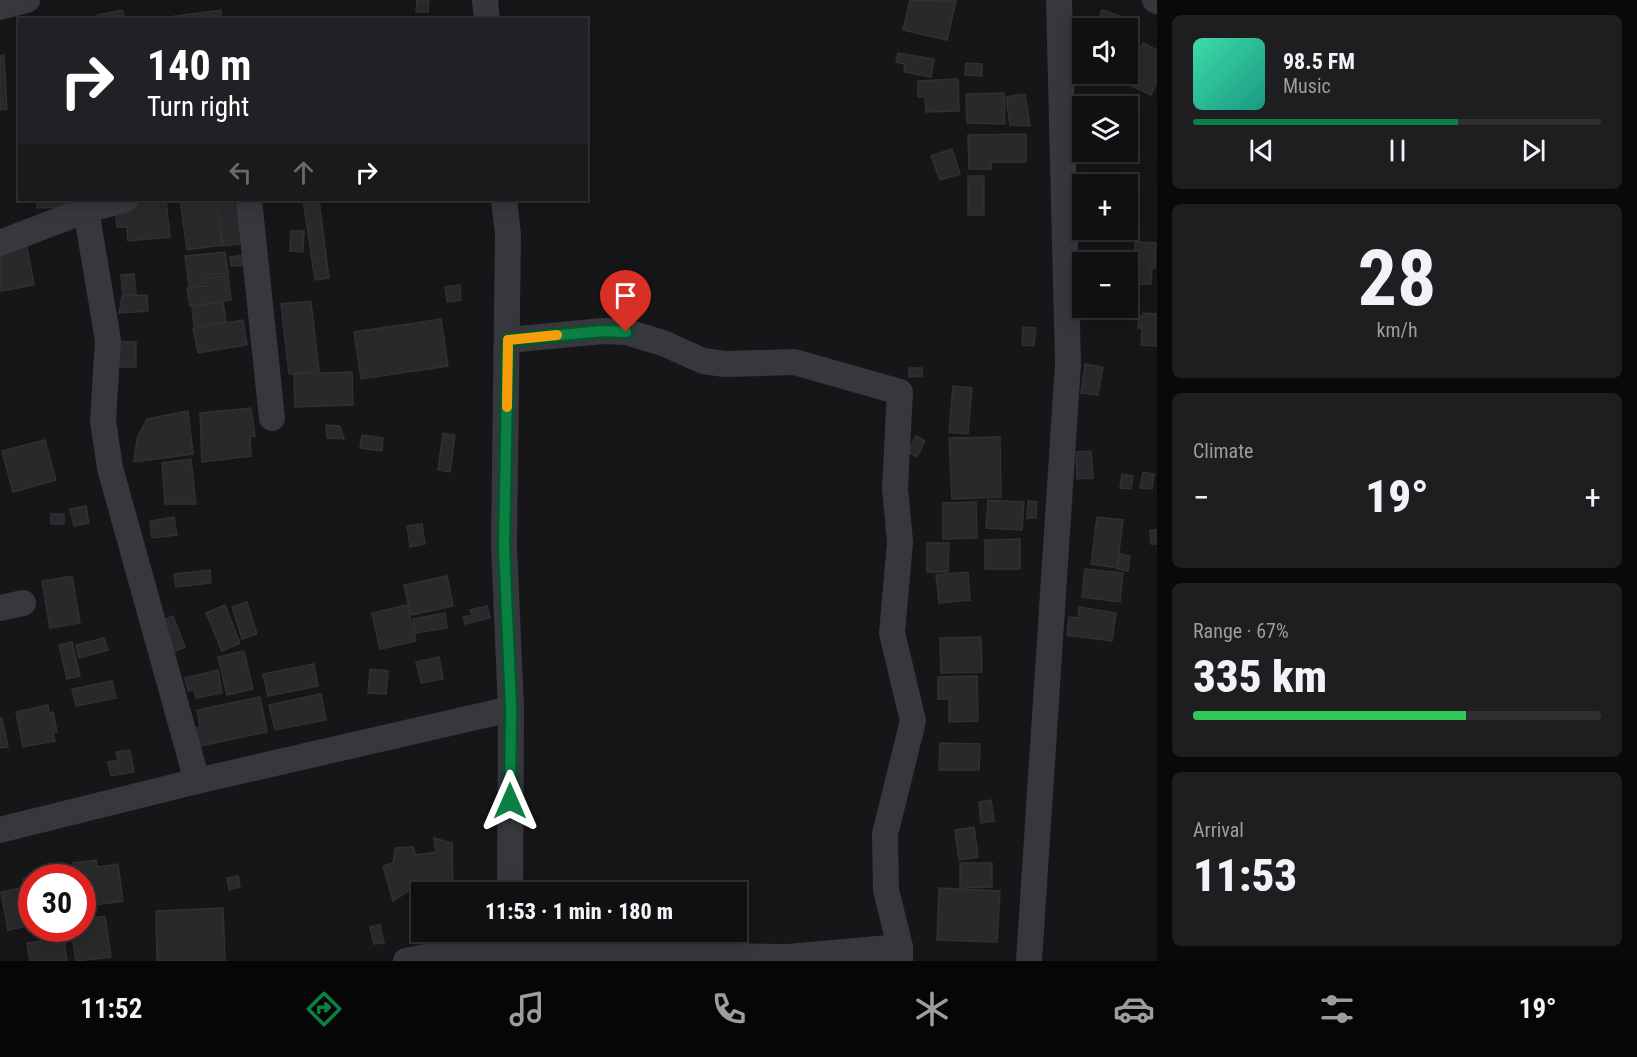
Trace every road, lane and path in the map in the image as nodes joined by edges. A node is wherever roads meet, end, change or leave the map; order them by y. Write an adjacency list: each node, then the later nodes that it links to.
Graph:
1 (27, 0): 4 (street)
2 (485, 0): 5 (street)
3 (1059, 0): 20 (street)
4 (0, 7)
5 (487, 18)
6 (121, 201): 9 (street)
7 (249, 201): 12 (street)
8 (504, 201): 11 (street)
9 (86, 210): 10 (street); 14 (street)
10 (0, 243)
11 (508, 340): 13 (street); 18 (street)
12 (272, 418)
13 (511, 709): 14 (street); 16 (street)
14 (197, 781): 15 (street)
15 (0, 830)
16 (510, 882)
17 (510, 948): 18 (street); 19 (street)
18 (900, 954)
19 (406, 961)
20 (1029, 961)

